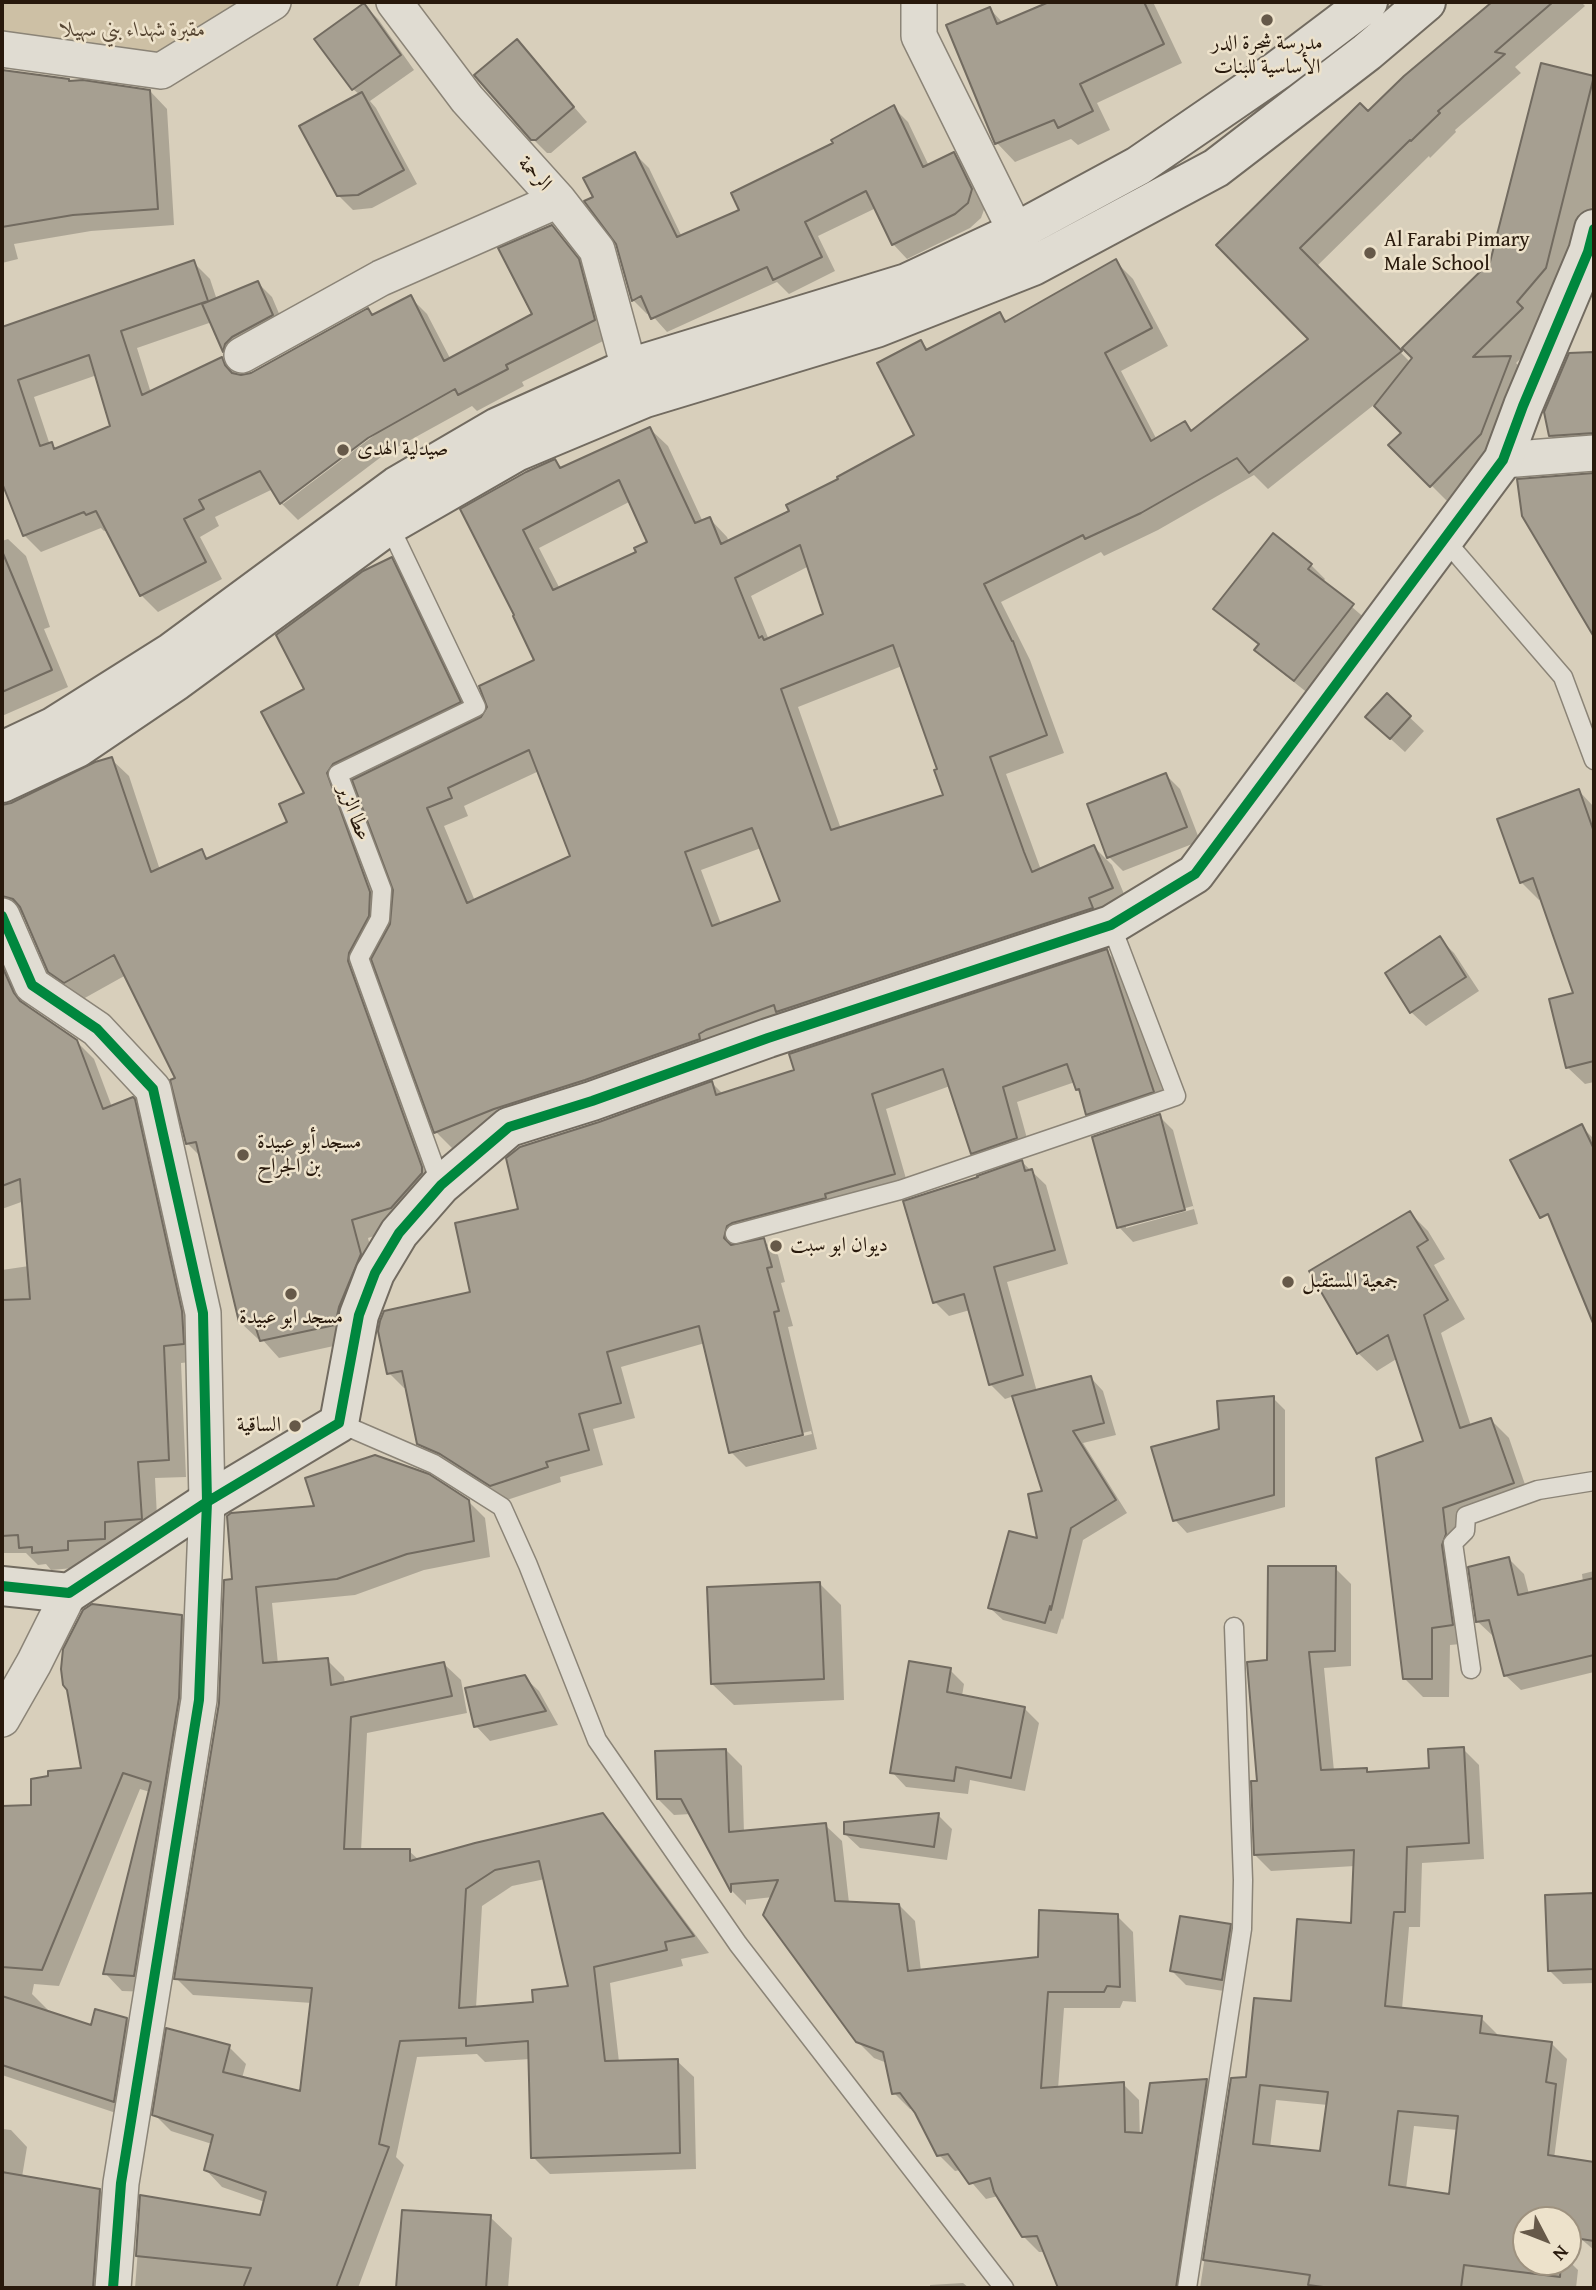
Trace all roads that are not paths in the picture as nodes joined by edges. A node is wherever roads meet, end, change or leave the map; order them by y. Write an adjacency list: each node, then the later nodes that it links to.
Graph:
1 (273, 2): 6 (street)
2 (394, 2): 7 (street, الرحمة)
3 (919, 2): 8 (street)
4 (1368, 2): 8 (main road)
5 (1426, 2): 14 (main road)
6 (2, 49)
7 (558, 201): 10 (street); 11 (street, الرحمة)
8 (1016, 232): 11 (main road)
9 (1592, 243): 13 (main road)
10 (242, 355)
11 (629, 368): 16 (main road)
12 (1594, 453): 13 (street)
13 (1503, 460): 15 (main road)
14 (389, 525): 18 (main road); 21 (lane, عطا الزير)
15 (1445, 540): 17 (lane); 20 (main road)
16 (2, 751)
17 (1594, 760)
18 (2, 783)
19 (2, 916): 25 (street)
20 (1111, 925): 21 (main road); 22 (lane)
21 (441, 1185): 23 (main road)
22 (735, 1234)
23 (339, 1423): 25 (main road); 32 (lane)
24 (1594, 1481): 29 (lane)
25 (207, 1502): 27 (main road); 31 (street)
26 (2, 1586): 27 (main road)
27 (69, 1593): 30 (street)
28 (1234, 1627): 33 (lane)
29 (1471, 1669)
30 (2, 1719)
31 (113, 2288)
32 (1004, 2288)
33 (1187, 2288)

